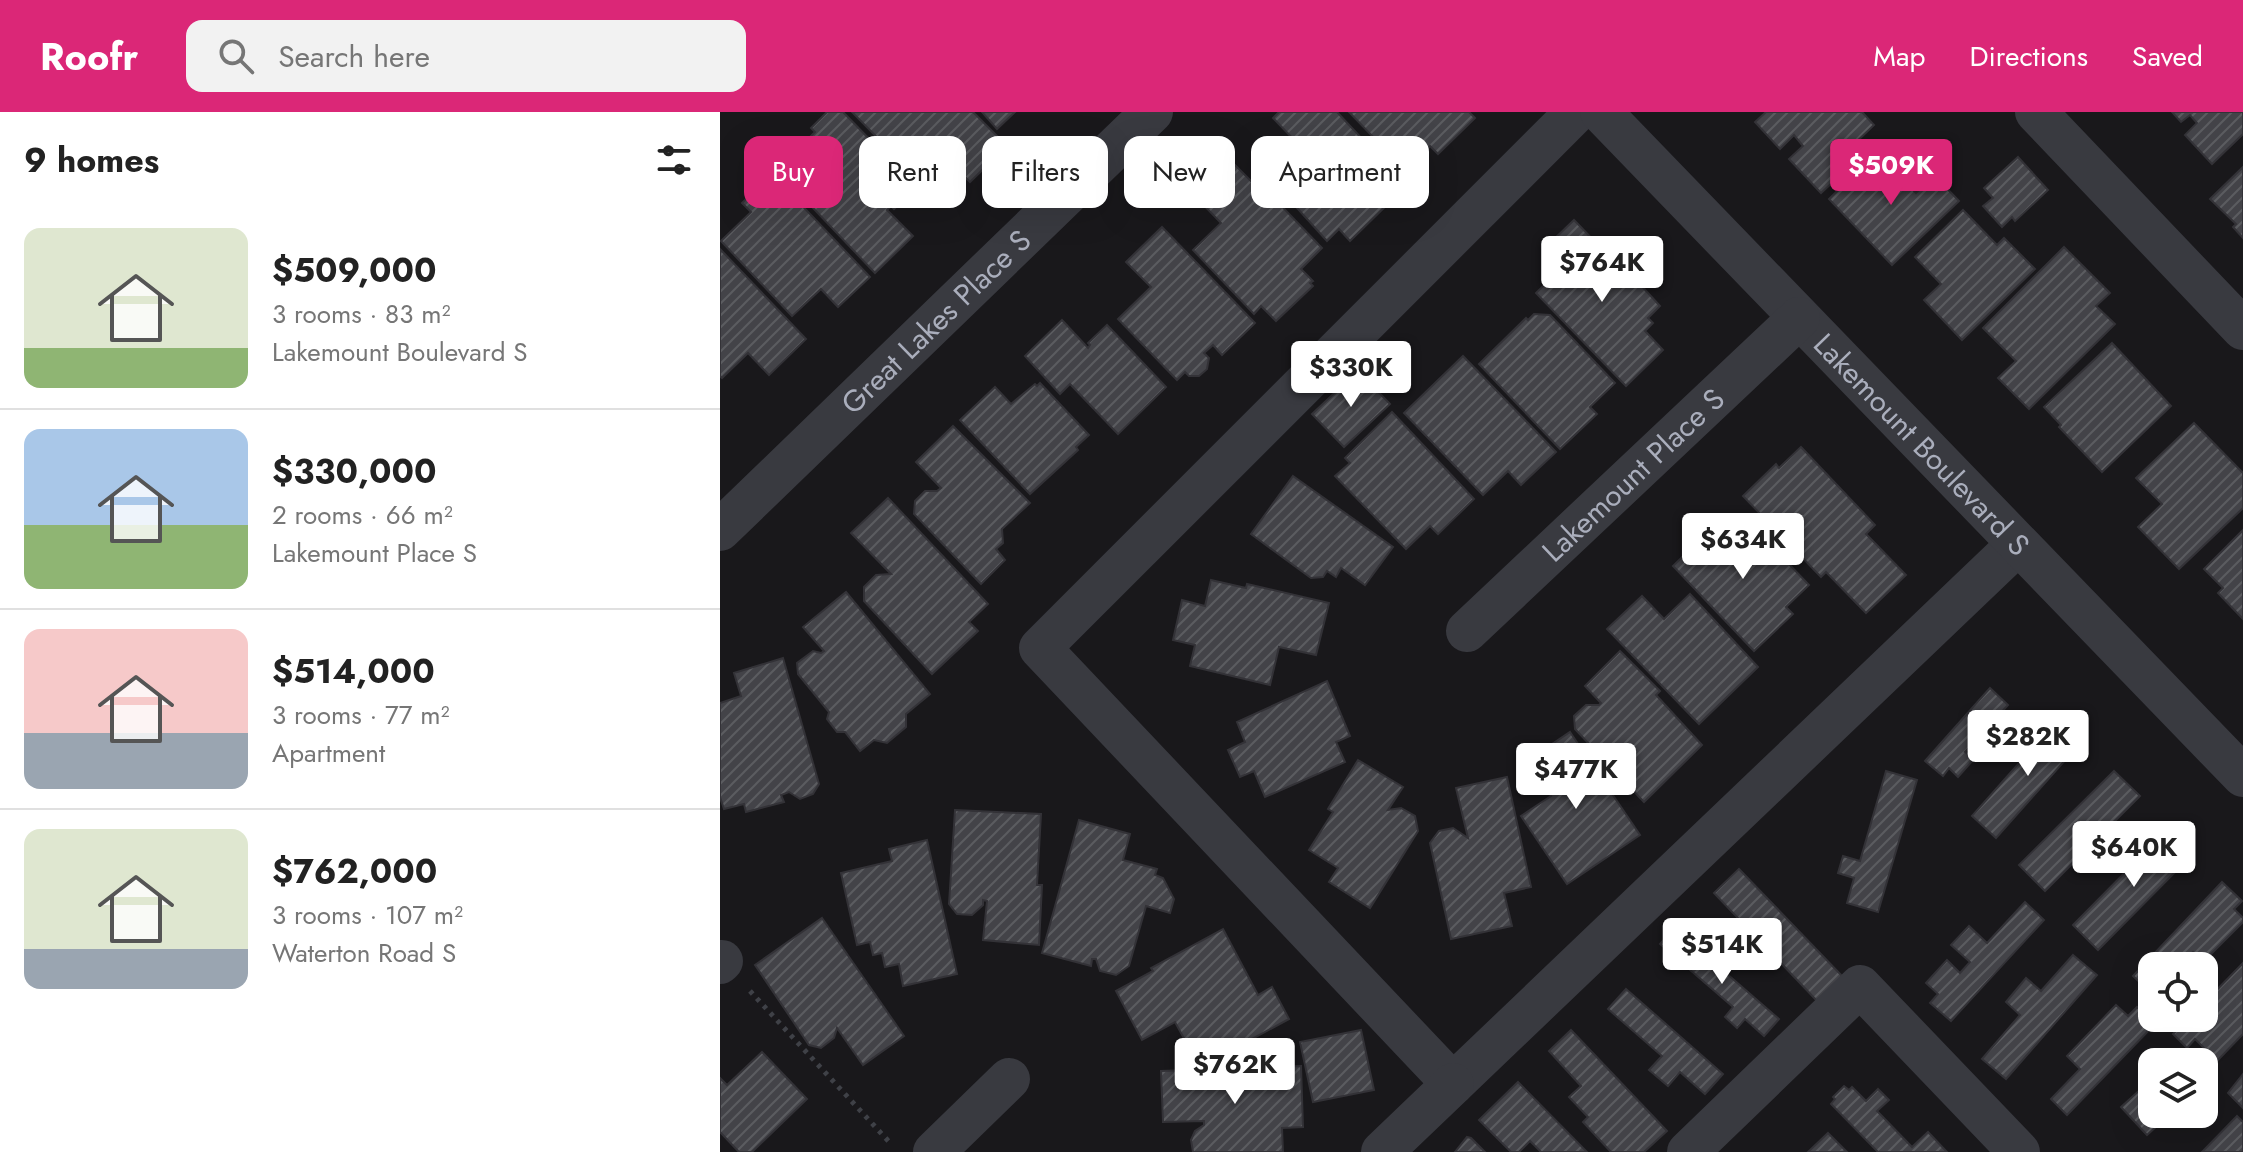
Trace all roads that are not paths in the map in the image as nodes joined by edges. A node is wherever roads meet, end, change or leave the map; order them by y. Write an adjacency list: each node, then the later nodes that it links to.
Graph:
1 (1152, 112): 7 (street, Great Lakes Place S)
2 (1576, 112): 12 (street)
3 (1601, 112): 5 (street, Lakemount Boulevard S)
4 (2036, 112): 6 (street)
5 (1799, 318): 8 (street, Lakemount Boulevard S); 9 (street, Lakemount Place S)
6 (2243, 329)
7 (720, 530)
8 (2018, 544): 10 (street, Lakemount Boulevard S); 12 (street)
9 (1467, 631)
10 (2243, 776)
11 (1009, 1079): 13 (street)
12 (1453, 1084): 14 (street)
13 (934, 1152)
14 (1382, 1152)
15 (1688, 1152): 16 (street)
16 (2019, 1152)

